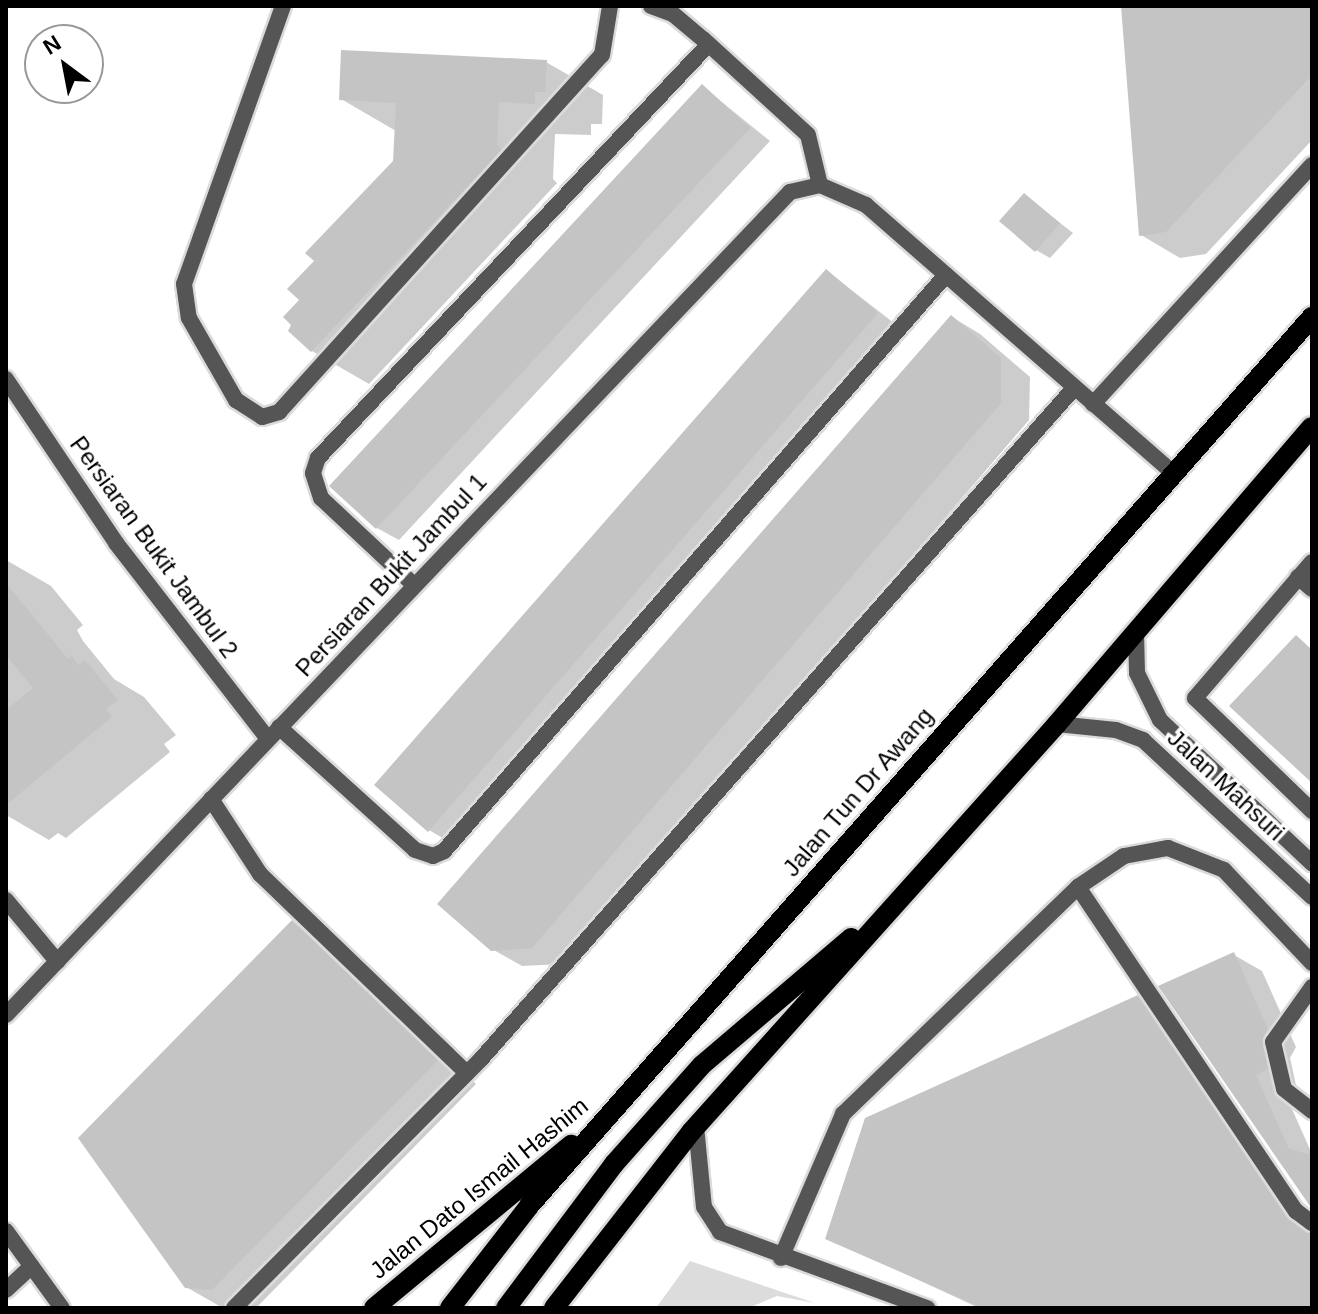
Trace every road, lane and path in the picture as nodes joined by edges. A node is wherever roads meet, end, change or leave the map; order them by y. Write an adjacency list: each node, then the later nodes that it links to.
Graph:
1 (283, 6): 2 (street)
2 (610, 6)
3 (651, 6): 4 (street)
4 (706, 41): 6 (street); 16 (street)
5 (1312, 165): 11 (street)
6 (820, 185): 7 (street); 16 (street, Persiaran Bukit Jambul 1)
7 (946, 275): 10 (street); 20 (street, Persiaran Bukit Jambul 2)
8 (1312, 317): 13 (main road, Jalan Tun Dr Awang)
9 (6, 379): 20 (street, Persiaran Bukit Jambul 2)
10 (1075, 387): 11 (street); 32 (street)
11 (1093, 404): 13 (street)
12 (1312, 427): 18 (main road)
13 (1173, 473): 33 (main road, Jalan Tun Dr Awang)
14 (1312, 562): 15 (street)
15 (1298, 577): 17 (street); 22 (street)
16 (414, 585): 20 (street, Persiaran Bukit Jambul 1)
17 (1312, 589)
18 (1136, 632): 19 (main road); 23 (street, Jalan Mahsuri)
19 (1057, 724): 25 (main road); 26 (street, Jalan Mahsuri)
20 (274, 733): 21 (street, Persiaran Bukit Jambul 1)
21 (211, 799): 28 (street, Persiaran Bukit Jambul 1); 32 (street)
22 (1312, 811)
23 (1312, 863)
24 (1078, 887): 29 (street); 36 (street); 38 (street)
25 (907, 891): 35 (main road); 45 (main road)
26 (1312, 897)
27 (6, 900): 28 (street)
28 (57, 961): 31 (street, Persiaran Bukit Jambul 1)
29 (1312, 963)
30 (1312, 987): 34 (street)
31 (6, 1015)
32 (467, 1073): 42 (street)
33 (617, 1107): 43 (main road, Jalan Dato Ismail Hashim); 44 (main road, Jalan Tun Dr Awang)
34 (1312, 1111)
35 (696, 1126): 38 (street); 46 (main road)
36 (1312, 1223)
37 (6, 1231): 39 (street)
38 (781, 1258): 47 (street)
39 (32, 1266): 40 (street); 41 (street)
40 (6, 1290)
41 (62, 1308)
42 (234, 1308)
43 (374, 1308)
44 (450, 1308)
45 (506, 1308)
46 (554, 1308)
47 (927, 1308)

